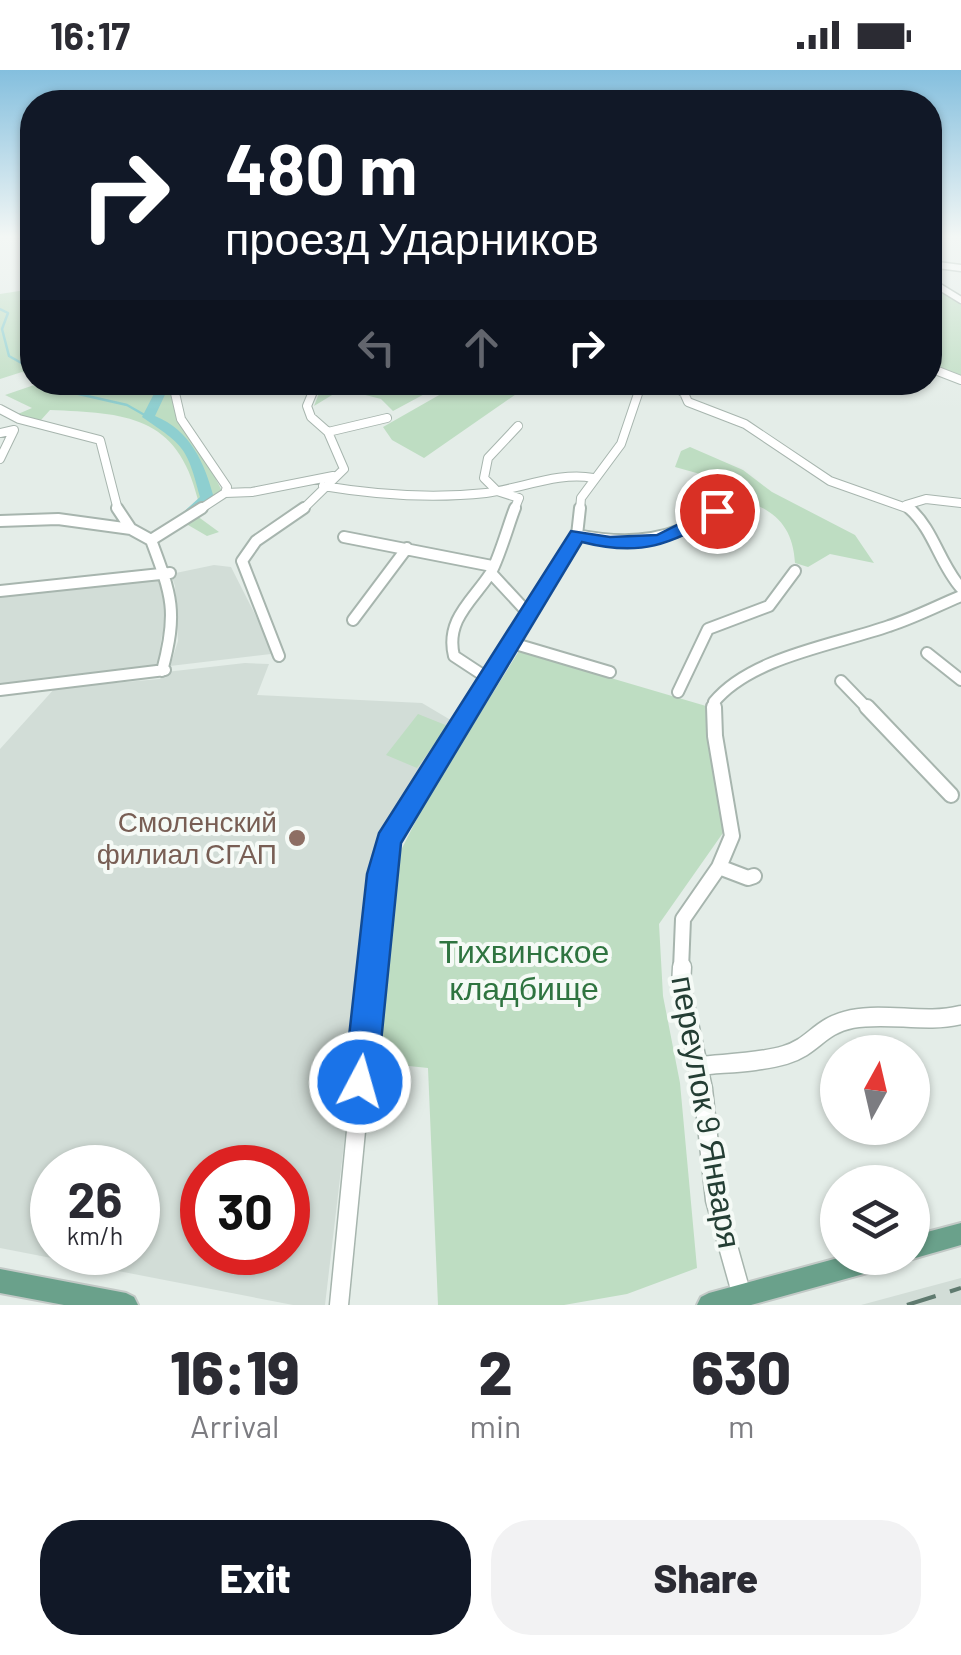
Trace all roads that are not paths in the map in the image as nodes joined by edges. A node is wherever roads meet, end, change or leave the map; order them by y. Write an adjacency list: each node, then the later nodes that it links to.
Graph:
1 (175, 395): 16 (street)
2 (312, 395): 9 (street)
3 (637, 395): 13 (street)
4 (685, 395): 19 (street)
5 (4, 412): 8 (street); 21 (street)
6 (387, 418): 9 (street)
7 (518, 426): 15 (street)
8 (14, 430): 10 (street); 11 (street)
9 (328, 432): 12 (street)
10 (0, 433)
11 (0, 459)
12 (333, 476): 14 (street); 16 (street)
13 (592, 478): 15 (street); 22 (street)
14 (324, 486): 15 (street); 36 (street)
15 (497, 491): 26 (street)
16 (225, 493): 24 (street)
17 (732, 500): 22 (street)
18 (961, 503): 19 (street)
19 (906, 505): 29 (street)
20 (0, 521): 21 (street)
21 (131, 529): 24 (street)
22 (577, 534): 32 (street)
23 (344, 536): 25 (street)
24 (151, 540): 28 (street)
25 (407, 548): 26 (street); 33 (street)
26 (492, 569): 32 (street); 38 (street)
27 (795, 571): 42 (street)
28 (168, 573): 30 (street); 41 (street)
29 (961, 588)
30 (0, 591)
31 (961, 596): 44 (street, переулок 9 Января)
32 (528, 613): 34 (street)
33 (353, 620)
34 (512, 644): 37 (street); 38 (street)
35 (927, 653): 39 (street)
36 (279, 656)
37 (610, 672)
38 (490, 679): 54 (street)
39 (961, 680)
40 (841, 681): 43 (street)
41 (0, 690)
42 (678, 692)
43 (953, 794)
44 (719, 867): 45 (street); 47 (street, переулок 9 Января)
45 (754, 876)
46 (961, 1015): 47 (street)
47 (699, 1066): 52 (street, переулок 9 Января)
48 (961, 1234): 49 (main road)
49 (930, 1243)
50 (820, 1274): 52 (main road)
51 (0, 1281): 53 (main road)
52 (742, 1296): 55 (main road)
53 (126, 1305)
54 (339, 1305)
55 (710, 1305)

